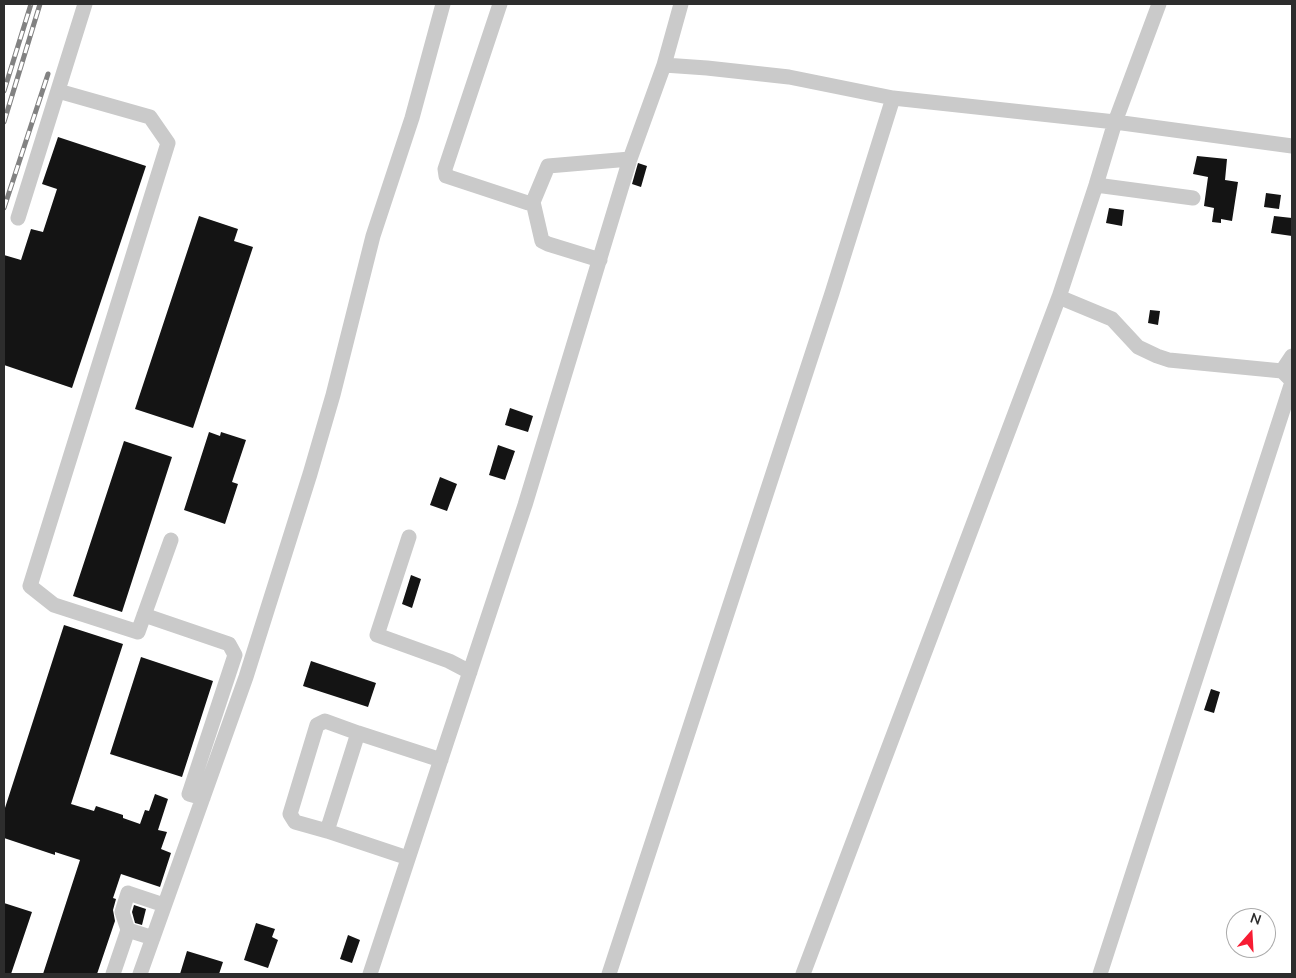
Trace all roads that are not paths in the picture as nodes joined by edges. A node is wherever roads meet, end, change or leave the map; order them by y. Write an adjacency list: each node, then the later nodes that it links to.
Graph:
1 (85, 4): 7 (lane)
2 (443, 4): 26 (lane)
3 (500, 4): 14 (lane)
4 (681, 4): 6 (lane)
5 (1158, 4): 9 (lane)
6 (664, 65): 8 (lane); 11 (lane)
7 (58, 91): 15 (lane); 22 (lane)
8 (893, 98): 9 (lane); 35 (lane)
9 (1115, 122): 10 (lane); 12 (lane)
10 (1292, 146)
11 (630, 159): 14 (lane); 16 (lane)
12 (1096, 185): 13 (lane); 17 (lane)
13 (1193, 198)
14 (533, 202): 16 (lane)
15 (18, 218)
16 (600, 260): 23 (lane)
17 (1059, 297): 19 (lane); 36 (lane)
18 (1292, 356): 19 (lane)
19 (1289, 378): 37 (lane)
20 (409, 537): 23 (lane)
21 (171, 540): 22 (lane)
22 (144, 615): 26 (lane)
23 (470, 672): 25 (lane)
24 (358, 733): 25 (lane); 27 (lane); 27 (lane)
25 (441, 760): 28 (lane)
26 (203, 798): 29 (lane)
27 (328, 831): 28 (lane)
28 (408, 858): 34 (lane)
29 (164, 905): 30 (lane); 31 (lane)
30 (128, 930): 31 (lane); 32 (lane)
31 (153, 938): 33 (lane)
32 (113, 974)
33 (140, 974)
34 (370, 974)
35 (609, 974)
36 (803, 974)
37 (1100, 974)

